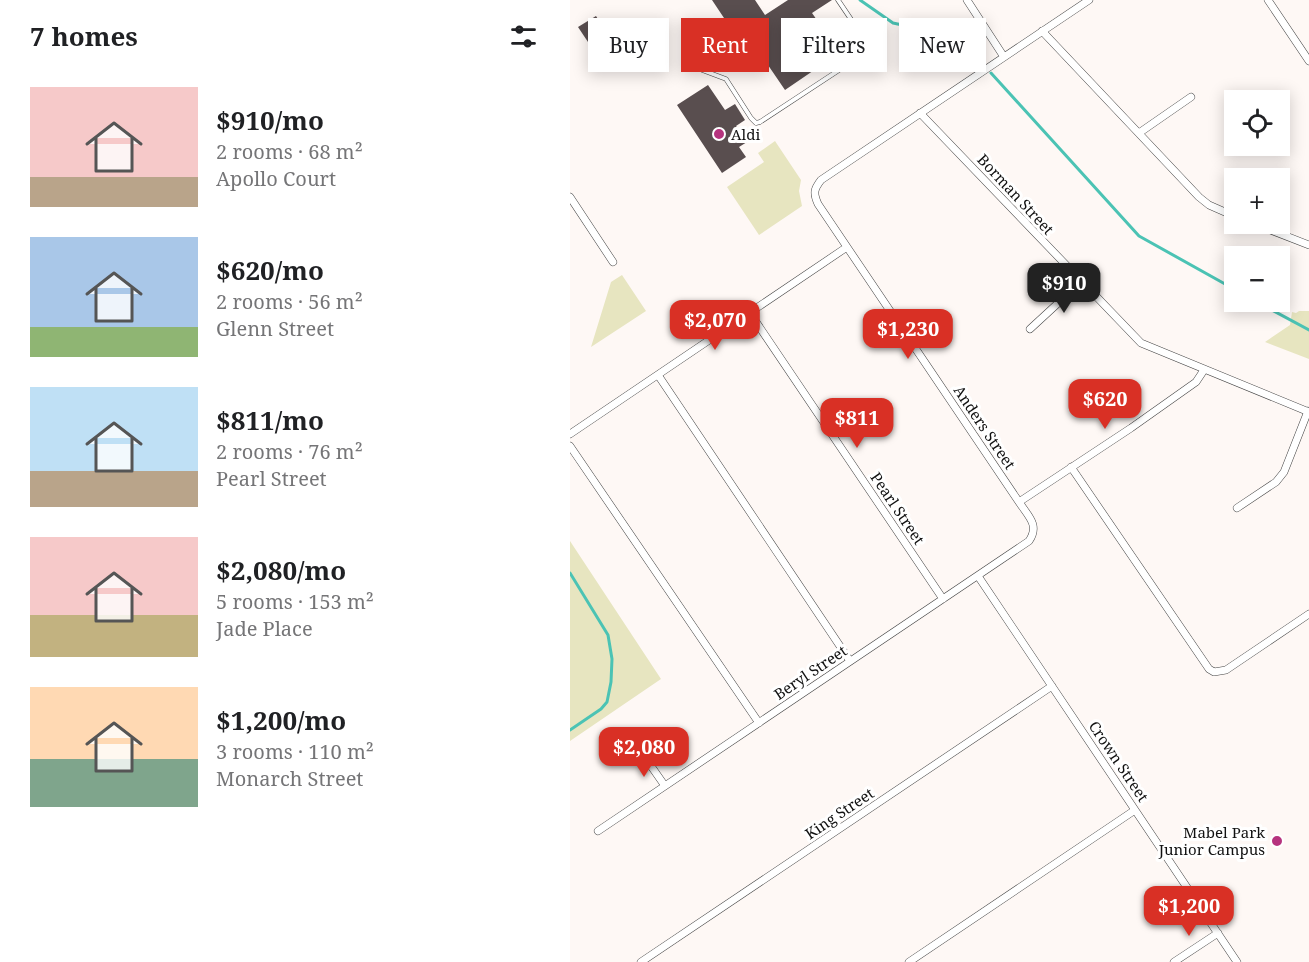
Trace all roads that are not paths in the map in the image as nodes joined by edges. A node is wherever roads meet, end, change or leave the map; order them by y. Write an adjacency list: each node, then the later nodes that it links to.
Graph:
1 (838, 0): 8 (lane)
2 (967, 0): 6 (street)
3 (1089, 0): 5 (street)
4 (1268, 0): 7 (street)
5 (1042, 32): 6 (street); 11 (street)
6 (1004, 57): 10 (street)
7 (1309, 61)
8 (707, 72)
9 (1191, 97): 11 (street)
10 (920, 113): 16 (street, Anders Street); 18 (street, Borman Street)
11 (1139, 133): 13 (street)
12 (570, 197): 17 (street)
13 (1224, 211)
14 (1281, 234): 15 (street)
15 (1309, 245)
16 (847, 247): 19 (street); 27 (street, Anders Street)
17 (613, 262)
18 (1081, 282): 20 (street); 21 (street, Borman Street)
19 (750, 313): 22 (street); 31 (street, Pearl Street)
20 (1030, 329)
21 (1204, 370): 23 (street, Borman Street); 26 (street)
22 (658, 375): 24 (street); 33 (street)
23 (1308, 412): 28 (street)
24 (570, 434)
25 (570, 446): 35 (street)
26 (1071, 467): 27 (street); 32 (street)
27 (1019, 502): 29 (street, Anders Street)
28 (1237, 508)
29 (1034, 533): 30 (street, Beryl Street)
30 (978, 576): 31 (street, Beryl Street); 34 (street, Crown Street)
31 (943, 599): 33 (street, Beryl Street)
32 (1309, 614)
33 (850, 661): 35 (street, Beryl Street)
34 (1052, 686): 38 (street, Crown Street); 41 (street, King Street)
35 (759, 723): 37 (street, Beryl Street)
36 (644, 756): 37 (street)
37 (665, 786): 39 (street, Beryl Street)
38 (1135, 810): 40 (street, Crown Street); 42 (street)
39 (598, 831)
40 (1218, 933): 43 (street); 44 (street, Crown Street)
41 (641, 962)
42 (909, 962)
43 (1174, 962)
44 (1237, 962)

